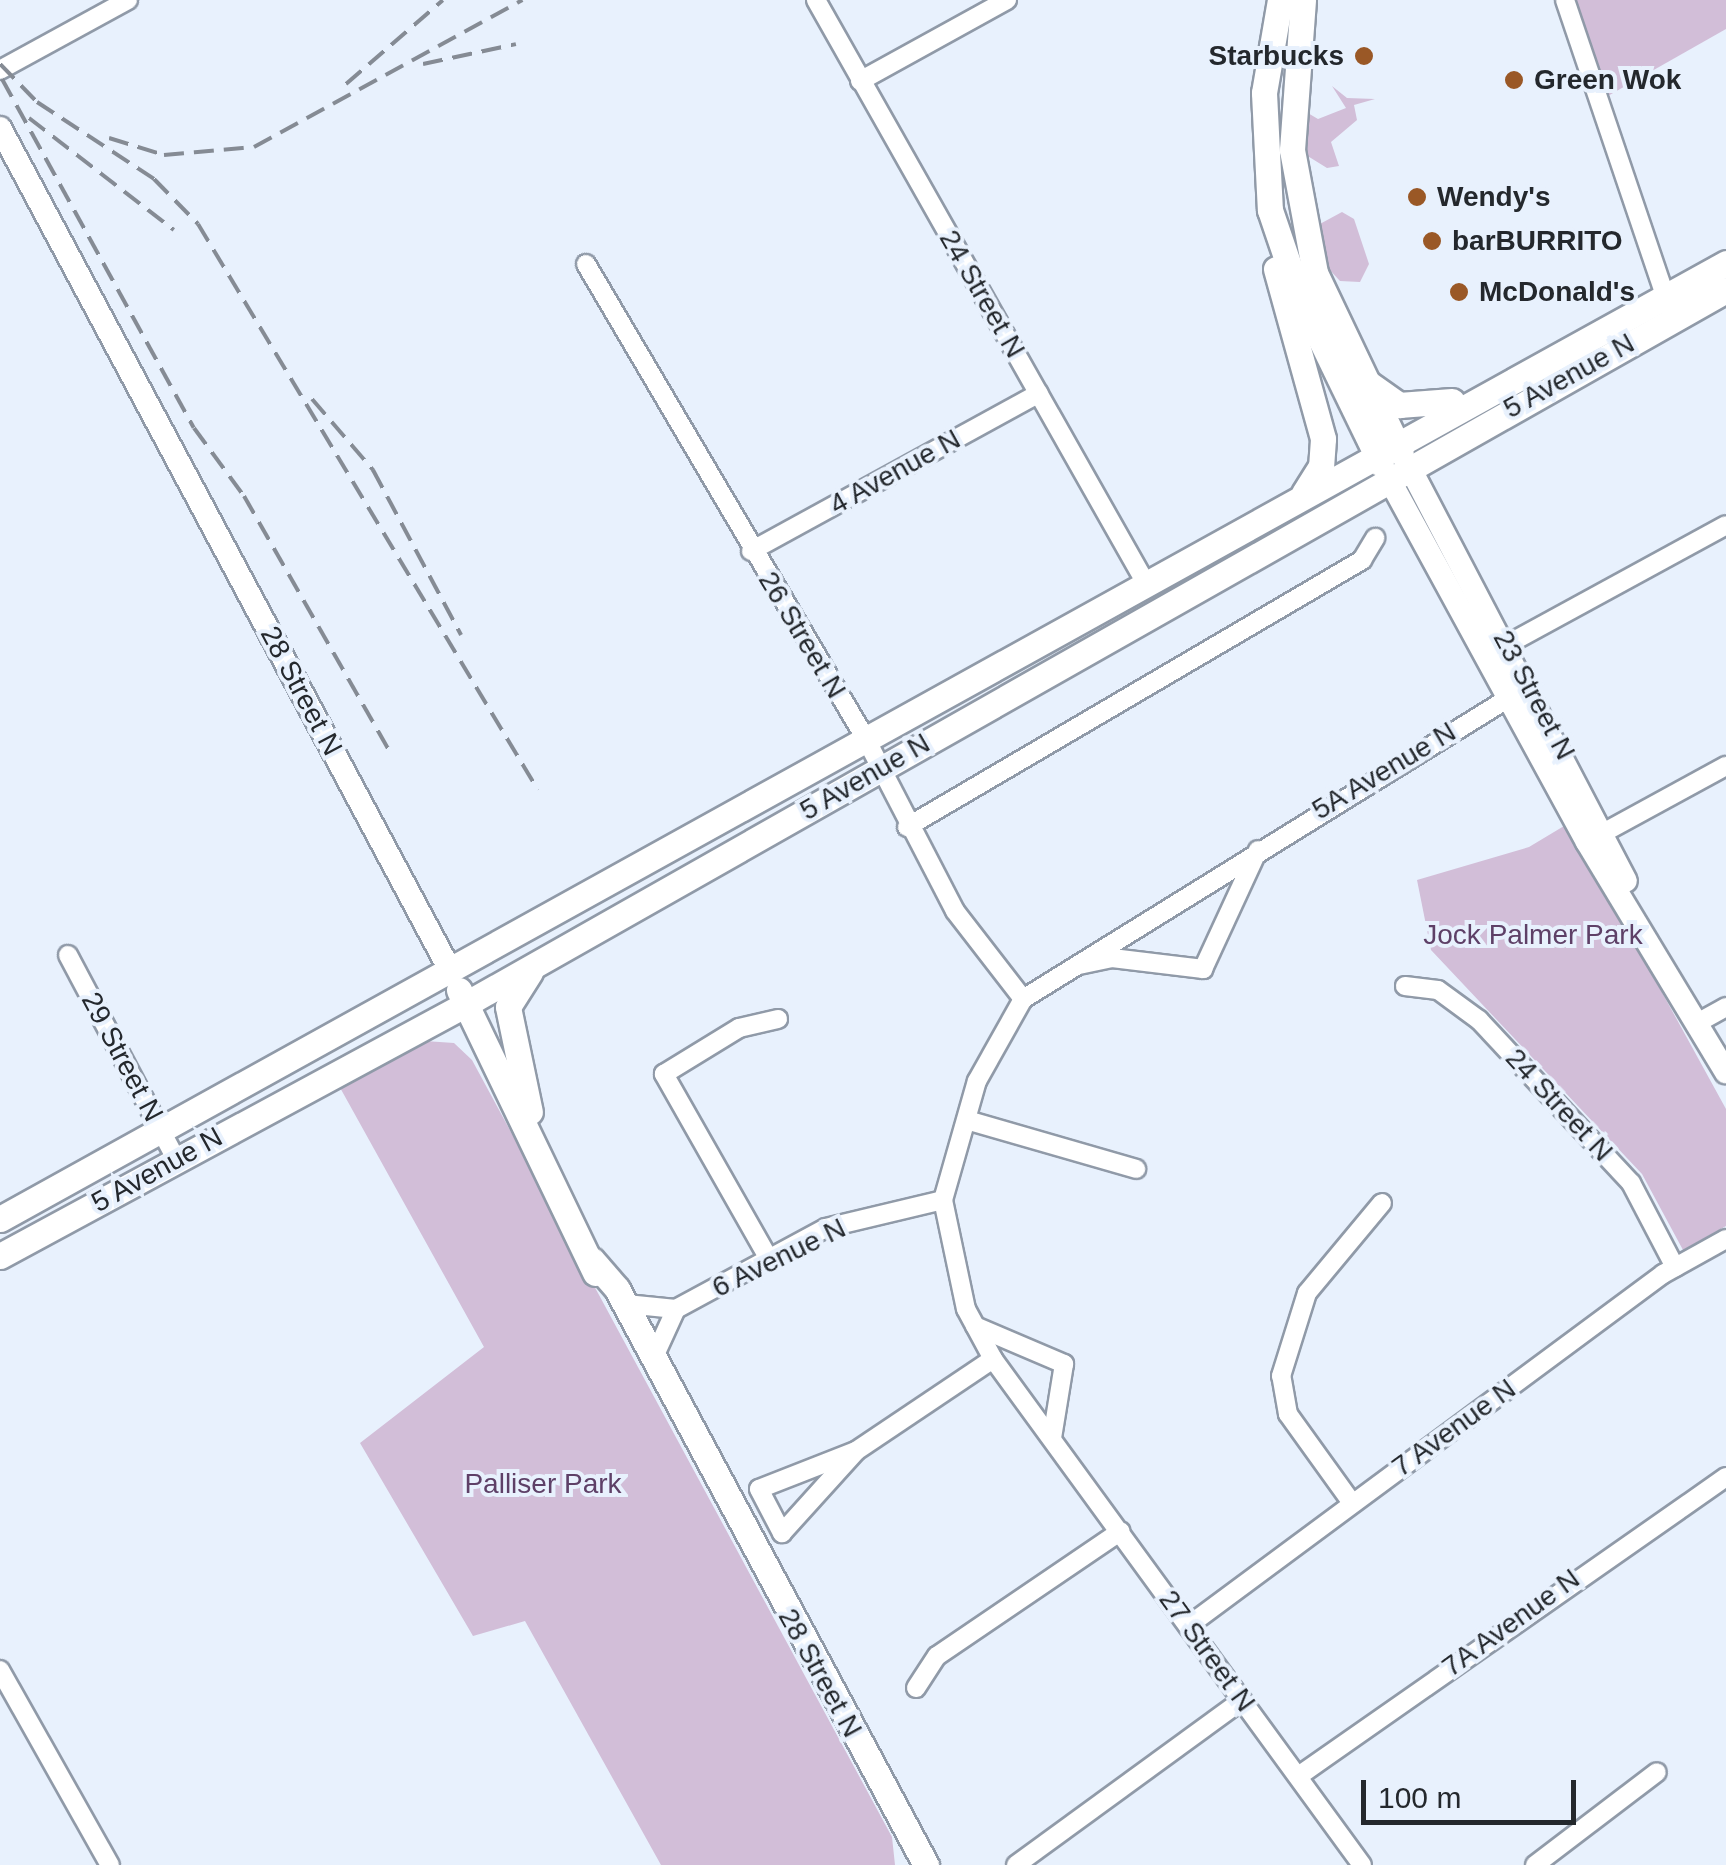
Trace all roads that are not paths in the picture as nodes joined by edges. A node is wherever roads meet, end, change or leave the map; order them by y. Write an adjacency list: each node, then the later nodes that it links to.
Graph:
1 (128, 0): 7 (street)
2 (816, 0): 8 (street, 24 Street N)
3 (1008, 0): 8 (street)
4 (1303, 0): 16 (main road)
5 (1565, 0): 14 (street)
6 (1278, 3): 10 (main road)
7 (0, 70)
8 (860, 81): 18 (street, 24 Street N)
9 (0, 128): 37 (street, 28 Street N)
10 (1270, 210): 19 (main road); 21 (main road)
11 (1726, 262): 14 (main road, 5 Avenue N)
12 (586, 264): 24 (street, 26 Street N)
13 (1726, 290): 15 (main road, 5 Avenue N)
14 (1663, 292): 15 (street); 17 (main road, 5 Avenue N)
15 (1672, 317): 20 (main road, 5 Avenue N)
16 (1360, 378): 17 (main road); 19 (main road)
17 (1486, 391): 19 (main road, 5 Avenue N)
18 (1039, 393): 24 (street, 4 Avenue N); 25 (street, 24 Street N)
19 (1385, 447): 20 (main road); 21 (main road, 5 Avenue N)
20 (1398, 472): 26 (street, 23 Street N); 27 (street, 23 Street N); 30 (main road, 5 Avenue N)
21 (1302, 495): 25 (main road, 5 Avenue N)
22 (1726, 524): 26 (street)
23 (1375, 538): 31 (street)
24 (751, 551): 28 (street, 26 Street N)
25 (1148, 587): 28 (main road, 5 Avenue N)
26 (1508, 644): 32 (street, 23 Street N)
27 (1507, 698): 32 (street, 23 Street N); 33 (street, 5A Avenue N)
28 (867, 741): 30 (street, 26 Street N); 37 (main road, 5 Avenue N)
29 (1726, 766): 32 (street)
30 (875, 772): 31 (street, 26 Street N); 35 (main road, 5 Avenue N)
31 (907, 827): 39 (street, 26 Street N)
32 (1596, 837): 43 (street, 23 Street N)
33 (1261, 845): 36 (street, 5A Avenue N); 36 (street, 5A Avenue N)
34 (68, 956): 46 (street, 29 Street N)
35 (540, 961): 40 (main road, 5 Avenue N); 49 (main road)
36 (1066, 967): 39 (street, 5A Avenue N)
37 (450, 970): 40 (main road, 28 Street N); 46 (main road, 5 Avenue N)
38 (1405, 986): 57 (street, 24 Street N)
39 (1023, 998): 45 (street, 5A Avenue N)
40 (466, 1004): 47 (main road, 5 Avenue N); 49 (main road, 28 Street N)
41 (1726, 1007): 43 (street)
42 (778, 1018): 55 (street)
43 (1698, 1022): 44 (street, 23 Street N)
44 (1726, 1072)
45 (970, 1121): 48 (street); 50 (street, 5A Avenue N)
46 (162, 1132): 47 (street, 29 Street N); 52 (main road, 5 Avenue N)
47 (176, 1159): 54 (main road, 5 Avenue N)
48 (1136, 1169)
49 (545, 1170): 56 (main road, 28 Street N)
50 (943, 1200): 55 (street, 6 Avenue N); 60 (street, 27 Street N)
51 (1382, 1203): 67 (street)
52 (0, 1219)
53 (1726, 1239): 57 (street, 7 Avenue N)
54 (0, 1256)
55 (769, 1259): 59 (street, 6 Avenue N)
56 (592, 1260): 58 (main road, 28 Street N); 66 (main road, 28 Street N)
57 (1675, 1267): 67 (street, 7 Avenue N)
58 (626, 1304): 59 (street); 61 (main road, 28 Street N)
59 (676, 1310): 61 (street)
60 (975, 1326): 62 (street, 27 Street N); 63 (street)
61 (654, 1356): 66 (main road, 28 Street N)
62 (993, 1359): 63 (street, 27 Street N); 64 (street)
63 (1052, 1438): 68 (street, 27 Street N)
64 (856, 1451): 64 (street)
65 (1724, 1474): 74 (street, 7A Avenue N)
66 (714, 1480): 75 (main road, 28 Street N)
67 (1352, 1504): 69 (street, 7 Avenue N)
68 (1121, 1530): 69 (street, 27 Street N); 71 (street)
69 (1188, 1626): 72 (street, 27 Street N)
70 (0, 1670): 76 (street)
71 (916, 1688)
72 (1242, 1700): 74 (street, 27 Street N); 77 (street)
73 (1658, 1772): 79 (street)
74 (1300, 1775): 78 (street, 27 Street N)
75 (924, 1864)
76 (110, 1865)
77 (1016, 1865)
78 (1362, 1865)
79 (1535, 1865)

